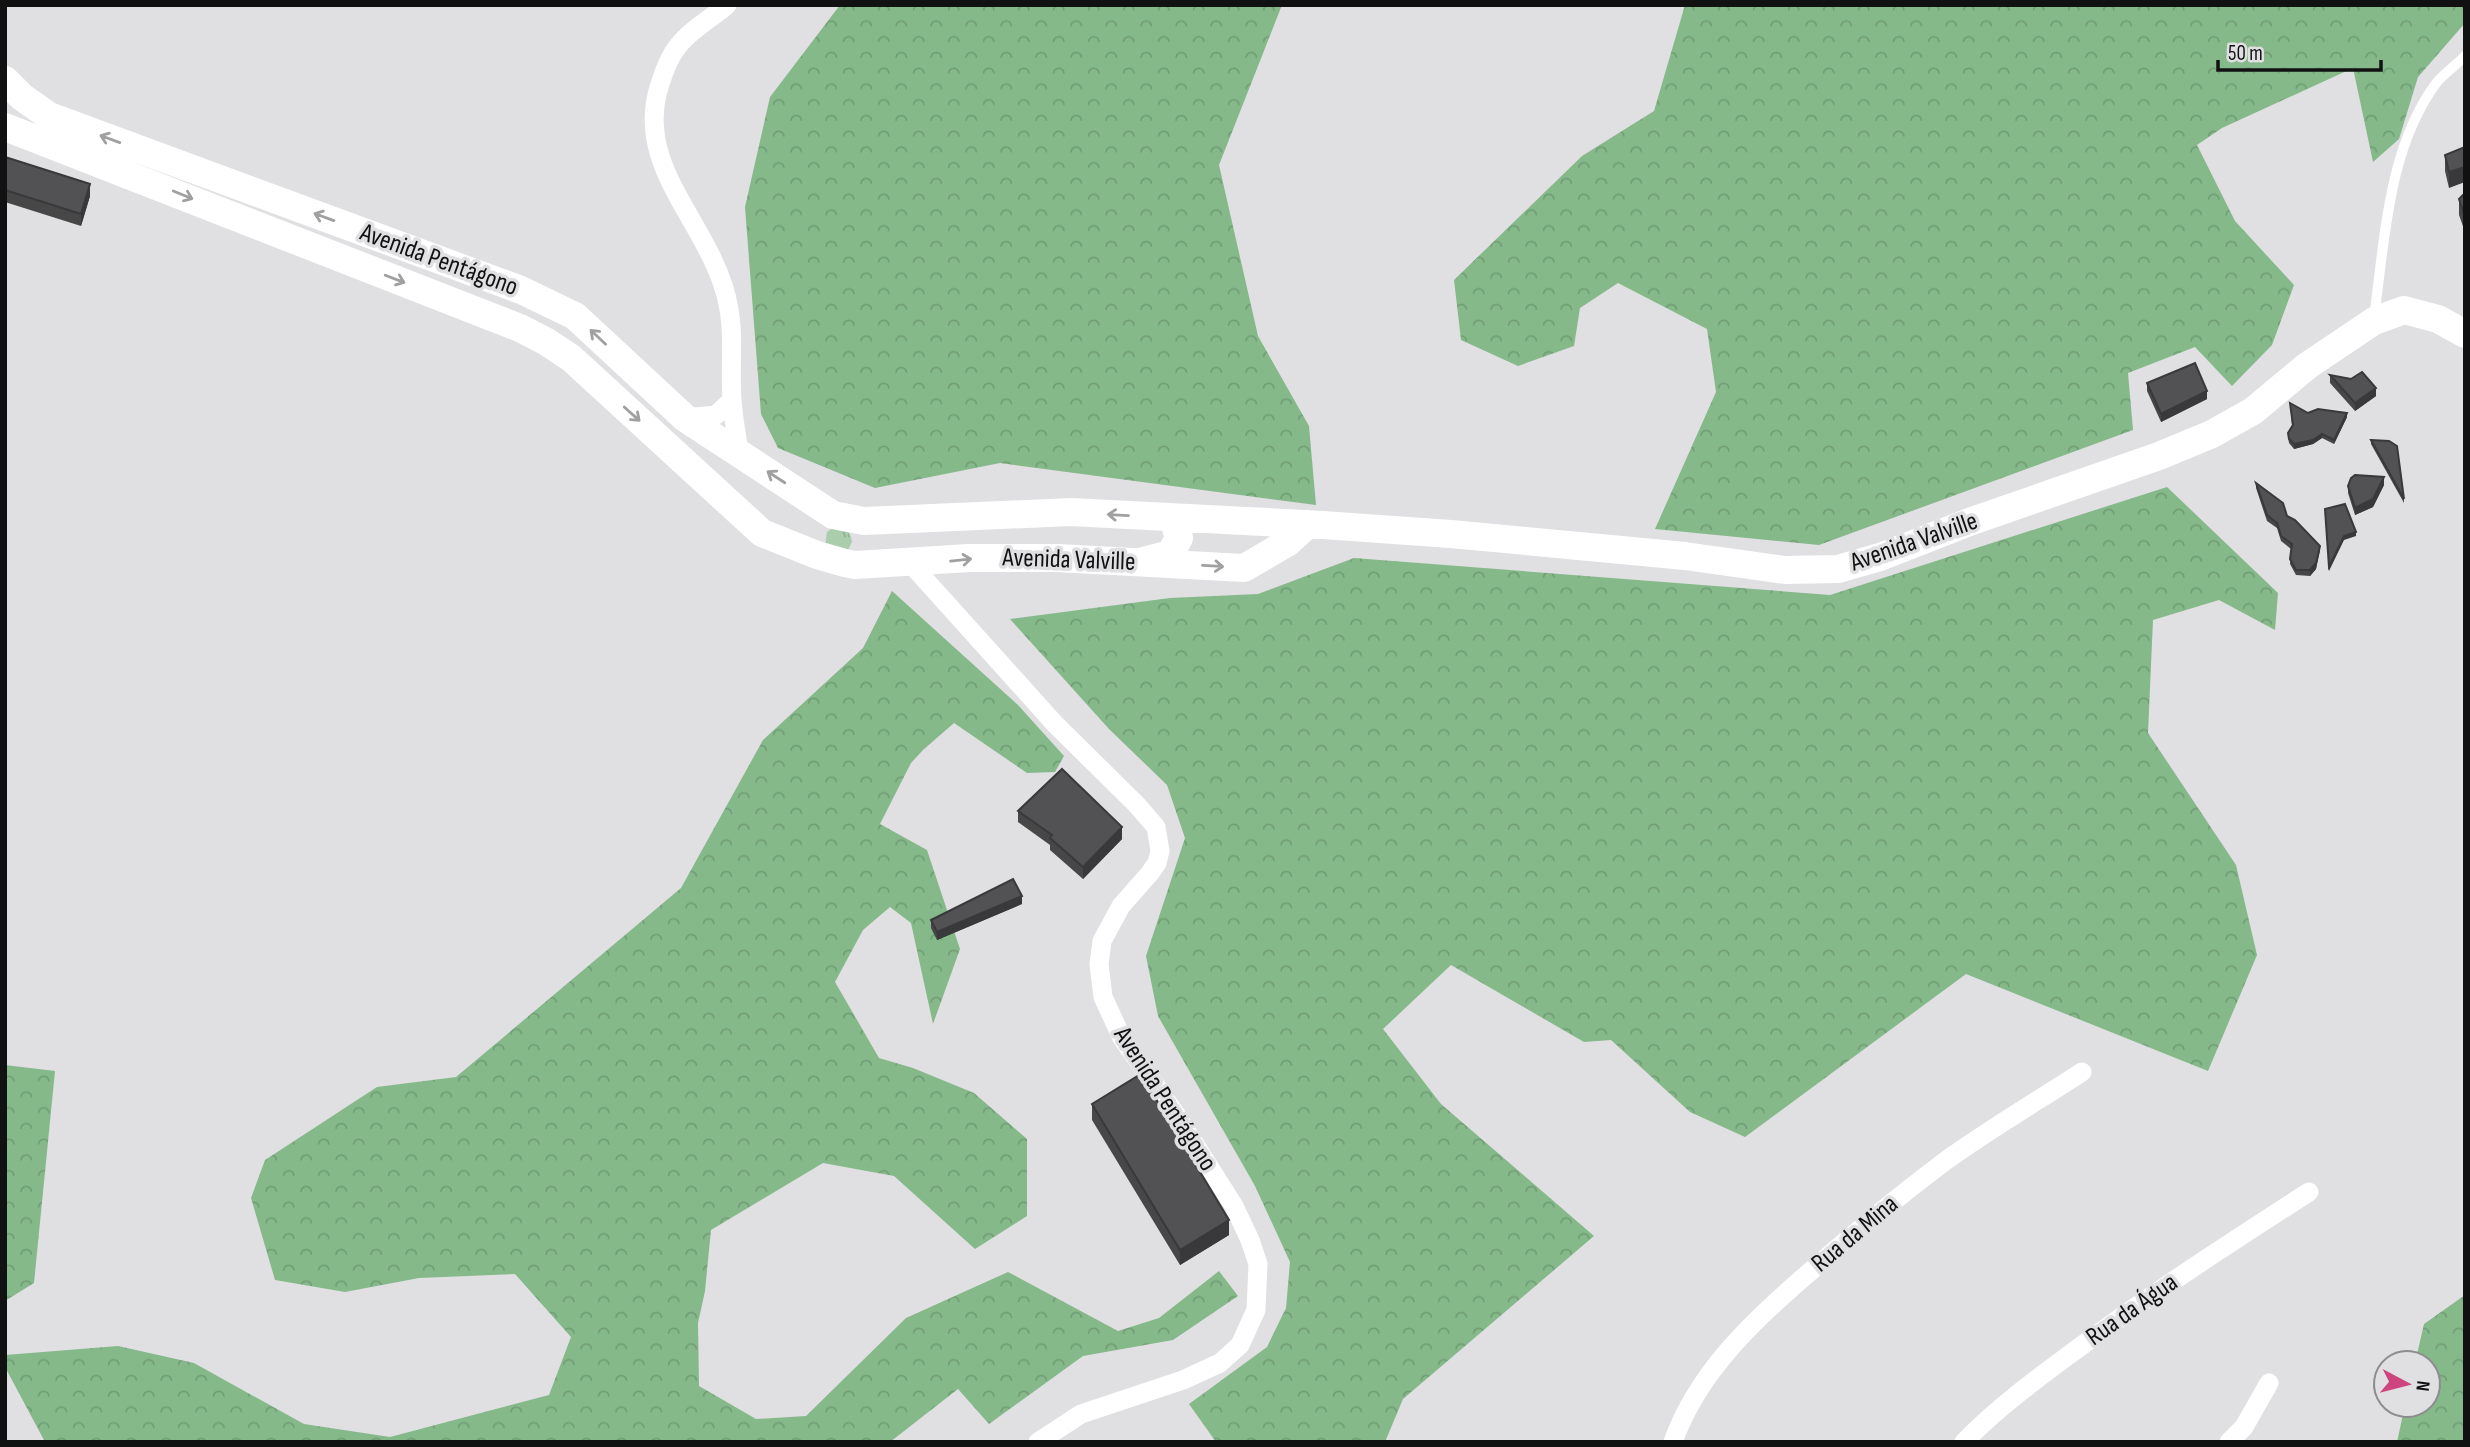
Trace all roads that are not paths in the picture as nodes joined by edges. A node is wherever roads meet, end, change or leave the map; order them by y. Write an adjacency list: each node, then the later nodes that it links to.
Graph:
1 (727, 5): 7 (street)
2 (2465, 56): 5 (lane)
3 (5, 80): 8 (main road, Avenida Pentágono, one-way to 3)
4 (5, 127): 14 (main road, Avenida Pentágono, one-way to 14)
5 (2374, 321): 6 (main road, Avenida Valville); 13 (main road, Avenida Valville)
6 (2465, 334)
7 (732, 400): 8 (street); 9 (street)
8 (685, 418): 9 (main road, Avenida Pentágono)
9 (739, 453): 10 (main road, Avenida Pentágono, one-way to 9)
10 (833, 515): 12 (main road, Avenida Valville); 14 (main road)
11 (1173, 517): 12 (main road, Avenida Valville, one-way to 12); 13 (main road, Avenida Valville); 15 (main road)
12 (864, 521): 17 (main road)
13 (1308, 524): 15 (main road, Avenida Valville, one-way to 13)
14 (817, 555): 17 (main road, Avenida Valville)
15 (1140, 562): 16 (main road, Avenida Valville, one-way to 15)
16 (911, 564): 17 (main road, Avenida Valville); 21 (street, Avenida Pentágono)
17 (855, 565)
18 (2082, 1072): 22 (street, Rua da Mina)
19 (2309, 1192): 23 (street, Rua da Água)
20 (2269, 1383): 24 (street)
21 (1038, 1442)
22 (1673, 1442)
23 (1964, 1442)
24 (2229, 1442)

